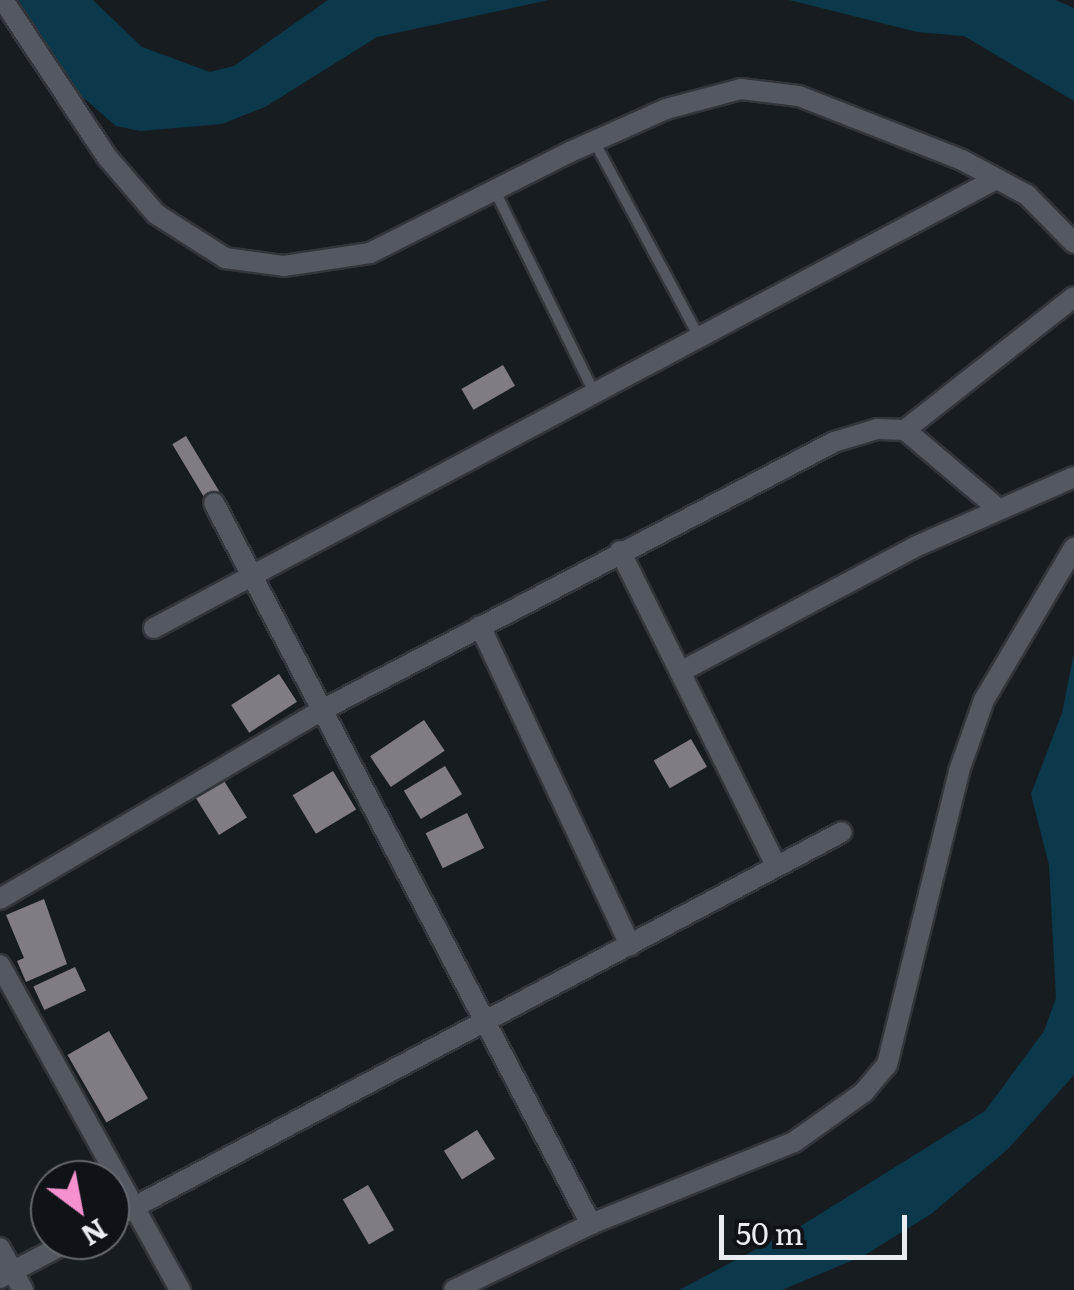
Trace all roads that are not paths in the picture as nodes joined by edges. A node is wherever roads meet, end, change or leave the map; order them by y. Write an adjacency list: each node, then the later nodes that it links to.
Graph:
1 (3, 0): 4 (street)
2 (594, 141): 3 (street); 4 (street); 7 (lane)
3 (996, 179): 5 (street); 7 (street)
4 (495, 191): 8 (lane)
5 (1074, 243)
6 (1074, 297): 9 (street)
7 (698, 335): 8 (street)
8 (593, 390): 15 (street)
9 (905, 430): 12 (street); 14 (street)
10 (1074, 476): 12 (street)
11 (214, 503): 15 (street)
12 (996, 507): 18 (street)
13 (1074, 548): 28 (street)
14 (620, 551): 16 (street); 18 (street)
15 (253, 576): 17 (street); 19 (street)
16 (480, 626): 19 (street); 23 (street)
17 (154, 628)
18 (680, 672): 21 (street)
19 (324, 709): 22 (street); 25 (street)
20 (842, 832): 21 (street)
21 (776, 865): 23 (street)
22 (0, 900)
23 (630, 946): 25 (street)
24 (0, 965): 26 (street)
25 (486, 1024): 26 (street); 28 (street)
26 (136, 1207): 27 (street); 33 (street)
27 (130, 1210)
28 (590, 1224): 34 (street)
29 (0, 1248): 31 (street)
30 (33, 1260): 31 (street)
31 (6, 1274): 32 (street)
32 (23, 1290)
33 (180, 1290)
34 (454, 1290)

